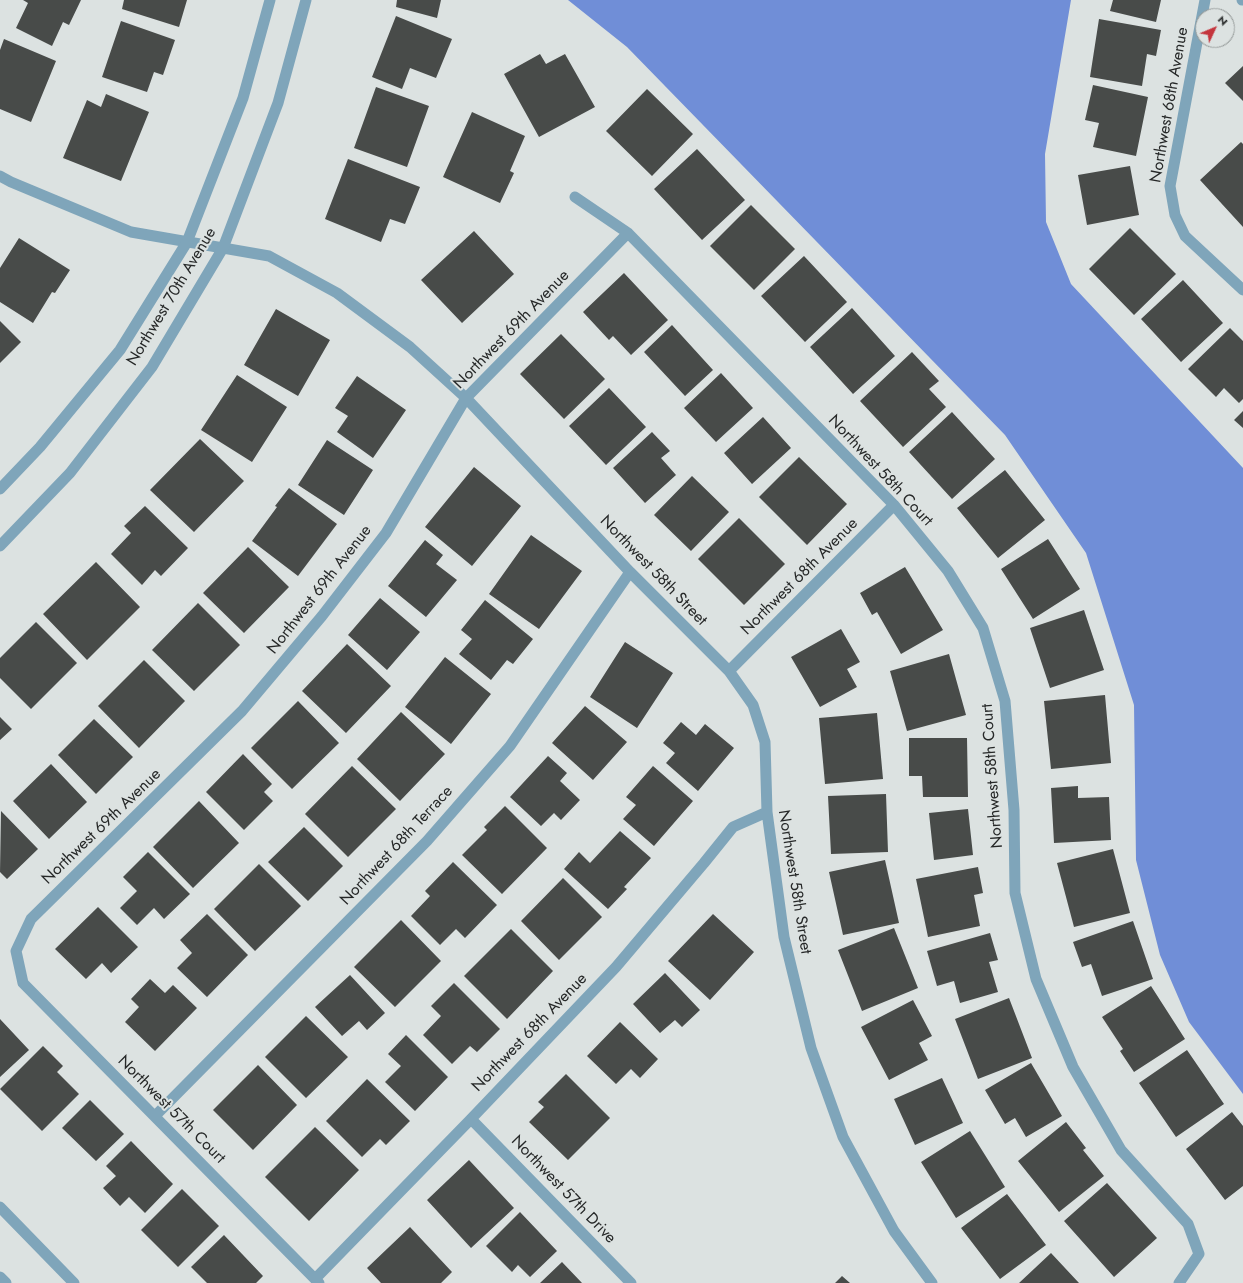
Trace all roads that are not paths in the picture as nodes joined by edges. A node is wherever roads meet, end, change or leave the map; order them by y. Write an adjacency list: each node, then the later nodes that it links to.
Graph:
1 (270, 0): 7 (street, Northwest 70th Avenue)
2 (306, 0): 8 (street, Northwest 70th Avenue)
3 (1205, 0): 9 (street, Northwest 68th Avenue)
4 (0, 176): 7 (street, Northwest 58th Street)
5 (575, 197): 6 (street, Northwest 58th Court)
6 (628, 233): 10 (street, Northwest 69th Avenue); 12 (street, Northwest 58th Court)
7 (187, 242): 8 (street, Northwest 58th Street); 11 (street, Northwest 70th Avenue)
8 (223, 248): 10 (street, Northwest 58th Street); 13 (street, Northwest 70th Avenue)
9 (1243, 290)
10 (466, 398): 14 (street, Northwest 58th Street); 17 (street, Northwest 69th Avenue)
11 (0, 489)
12 (894, 505): 15 (street, Northwest 68th Avenue); 27 (street, Northwest 58th Court)
13 (0, 546)
14 (630, 572): 15 (street, Northwest 58th Street); 18 (street, Northwest 68th Terrace)
15 (729, 671): 16 (street, Northwest 58th Street)
16 (766, 812): 19 (street, Northwest 68th Avenue); 26 (street, Northwest 58th Street)
17 (16, 951): 18 (street, Northwest 57th Court)
18 (155, 1116): 22 (street, Northwest 57th Court)
19 (471, 1119): 22 (street, Northwest 68th Avenue); 25 (street, Northwest 57th Drive)
20 (0, 1207): 24 (street)
21 (0, 1277): 23 (street)
22 (317, 1281)
23 (6, 1283)
24 (74, 1283)
25 (631, 1283)
26 (932, 1283)
27 (1179, 1283)

